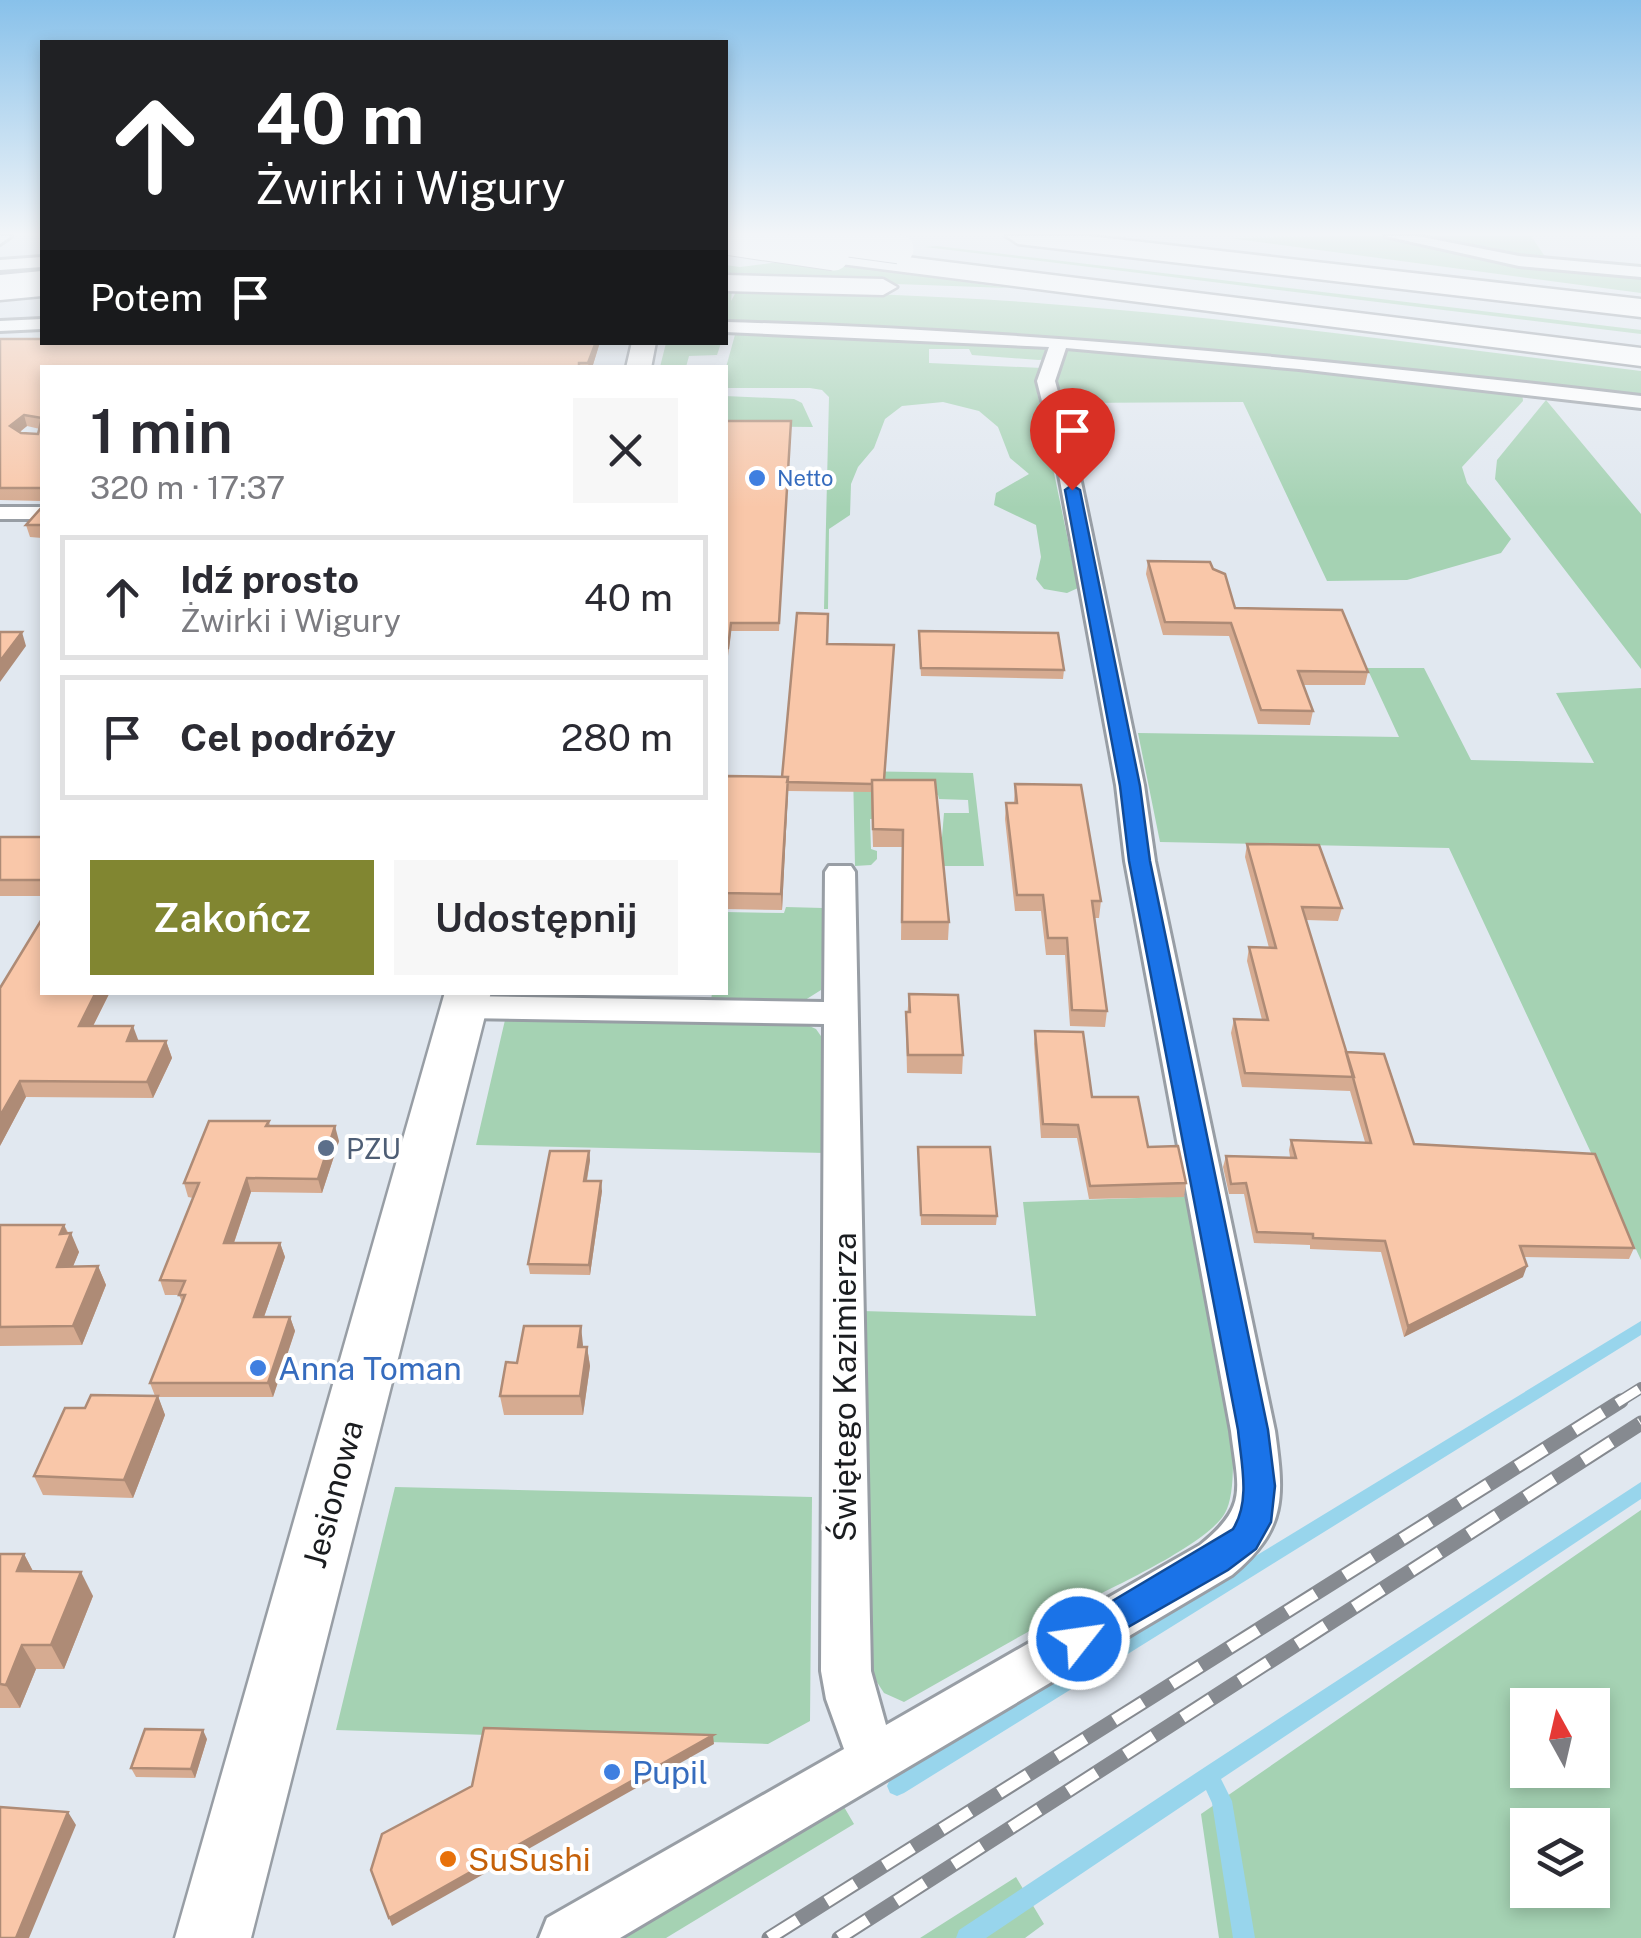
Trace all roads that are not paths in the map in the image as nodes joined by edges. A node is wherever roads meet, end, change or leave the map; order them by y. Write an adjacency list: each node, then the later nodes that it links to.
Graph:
1 (1383, 326): 6 (highway)
2 (1541, 326): 4 (highway)
3 (728, 327): 5 (street)
4 (1641, 340)
5 (1058, 344): 7 (street); 13 (street)
6 (1641, 357)
7 (1641, 402)
8 (0, 513): 9 (street)
9 (40, 513)
10 (840, 872): 12 (street, Świętego Kazimierza)
11 (466, 1000): 12 (street); 14 (street, Jesionowa)
12 (842, 1012): 13 (street, Świętego Kazimierza)
13 (873, 1758): 15 (street)
14 (213, 1938)
15 (566, 1938)

